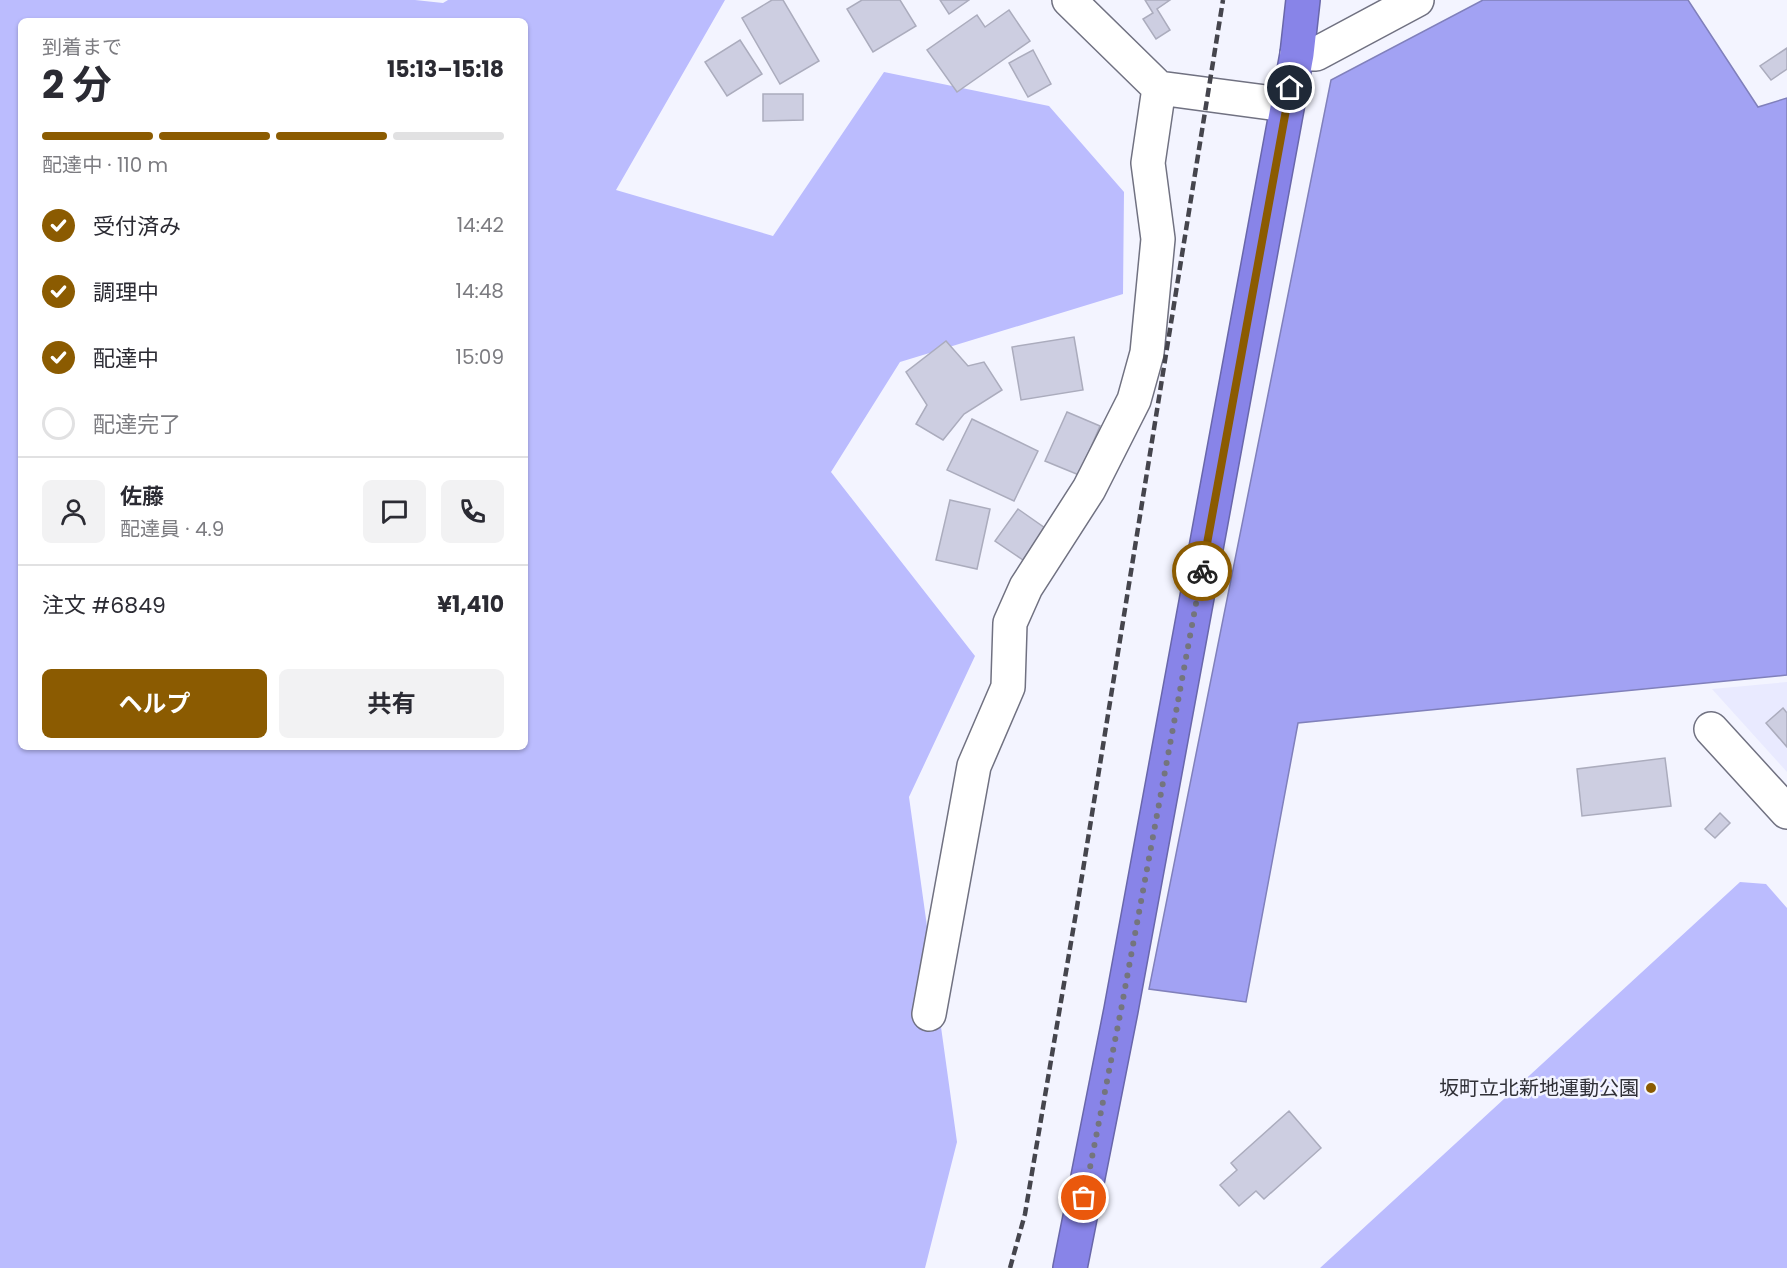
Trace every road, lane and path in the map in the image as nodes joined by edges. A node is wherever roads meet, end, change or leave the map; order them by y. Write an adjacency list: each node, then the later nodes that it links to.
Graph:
1 (1069, 0): 5 (street)
2 (1303, 0): 4 (highway)
3 (1417, 0): 4 (street)
4 (1297, 54): 6 (highway)
5 (1159, 88): 6 (street); 10 (street)
6 (1287, 105): 9 (highway)
7 (1711, 729): 8 (street)
8 (1787, 812)
9 (1121, 1010): 11 (highway); 12 (highway)
10 (929, 1014)
11 (1070, 1268)
12 (1091, 1268)

